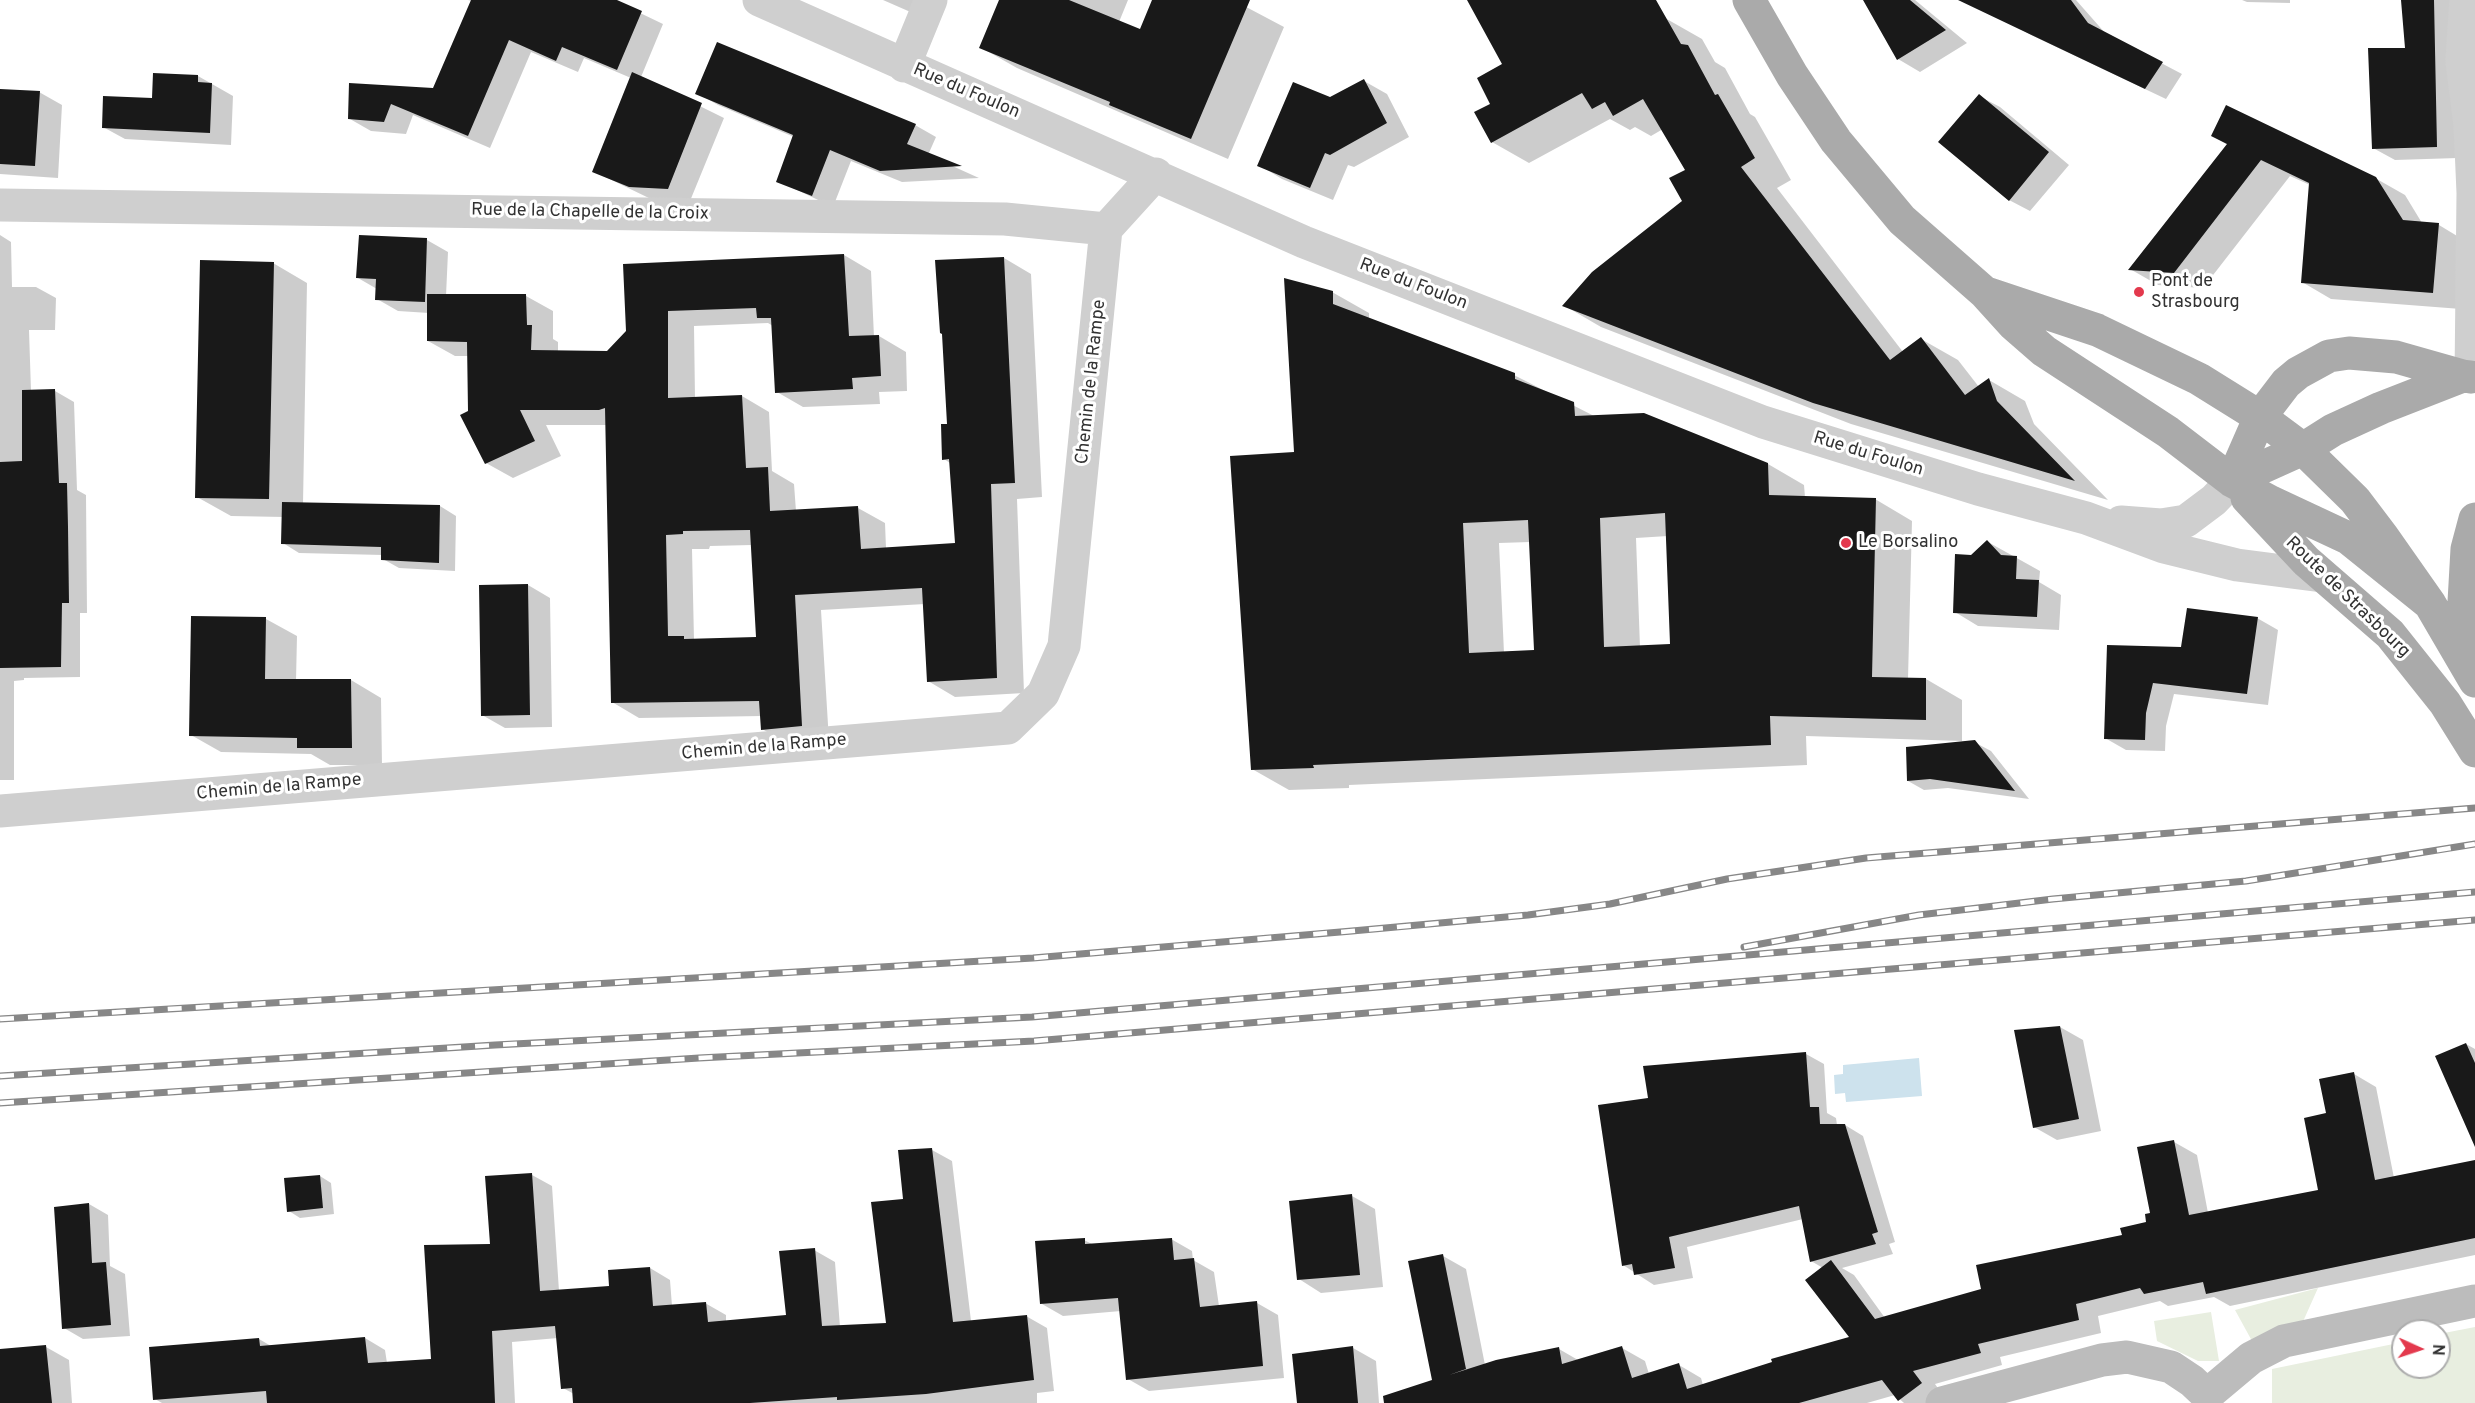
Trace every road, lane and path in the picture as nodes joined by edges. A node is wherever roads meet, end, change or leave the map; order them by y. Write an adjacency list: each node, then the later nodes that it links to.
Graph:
1 (759, 0): 5 (street, Rue du Foulon)
2 (931, 0): 5 (street)
3 (1749, 0): 9 (main road, Route de Strasbourg)
4 (2466, 0): 10 (street)
5 (904, 66): 6 (street, Rue du Foulon)
6 (1156, 174): 8 (street); 14 (street, Rue du Foulon)
7 (0, 205): 8 (street, Rue de la Chapelle de la Croix)
8 (1106, 229): 21 (street, Chemin de la Rampe)
9 (1984, 292): 11 (main road, Route de Strasbourg); 13 (main road, Route de Strasbourg)
10 (2470, 377): 11 (main road); 12 (main road)
11 (2260, 417): 12 (main road, Route de Strasbourg); 13 (main road)
12 (2303, 449): 13 (main road); 17 (main road, Route de Strasbourg)
13 (2232, 481): 14 (street, Rue du Foulon); 16 (main road, Route de Strasbourg); 17 (main road, Route de Strasbourg)
14 (2086, 518): 16 (street, Rue du Foulon)
15 (2475, 519): 18 (main road)
16 (2322, 576): 20 (main road, Route de Strasbourg)
17 (2430, 604): 19 (main road, Route de Strasbourg)
18 (2475, 660)
19 (2475, 681)
20 (2468, 740)
21 (0, 811)
22 (2475, 1301): 23 (street)
23 (2208, 1399): 24 (street)
24 (1942, 1403)

